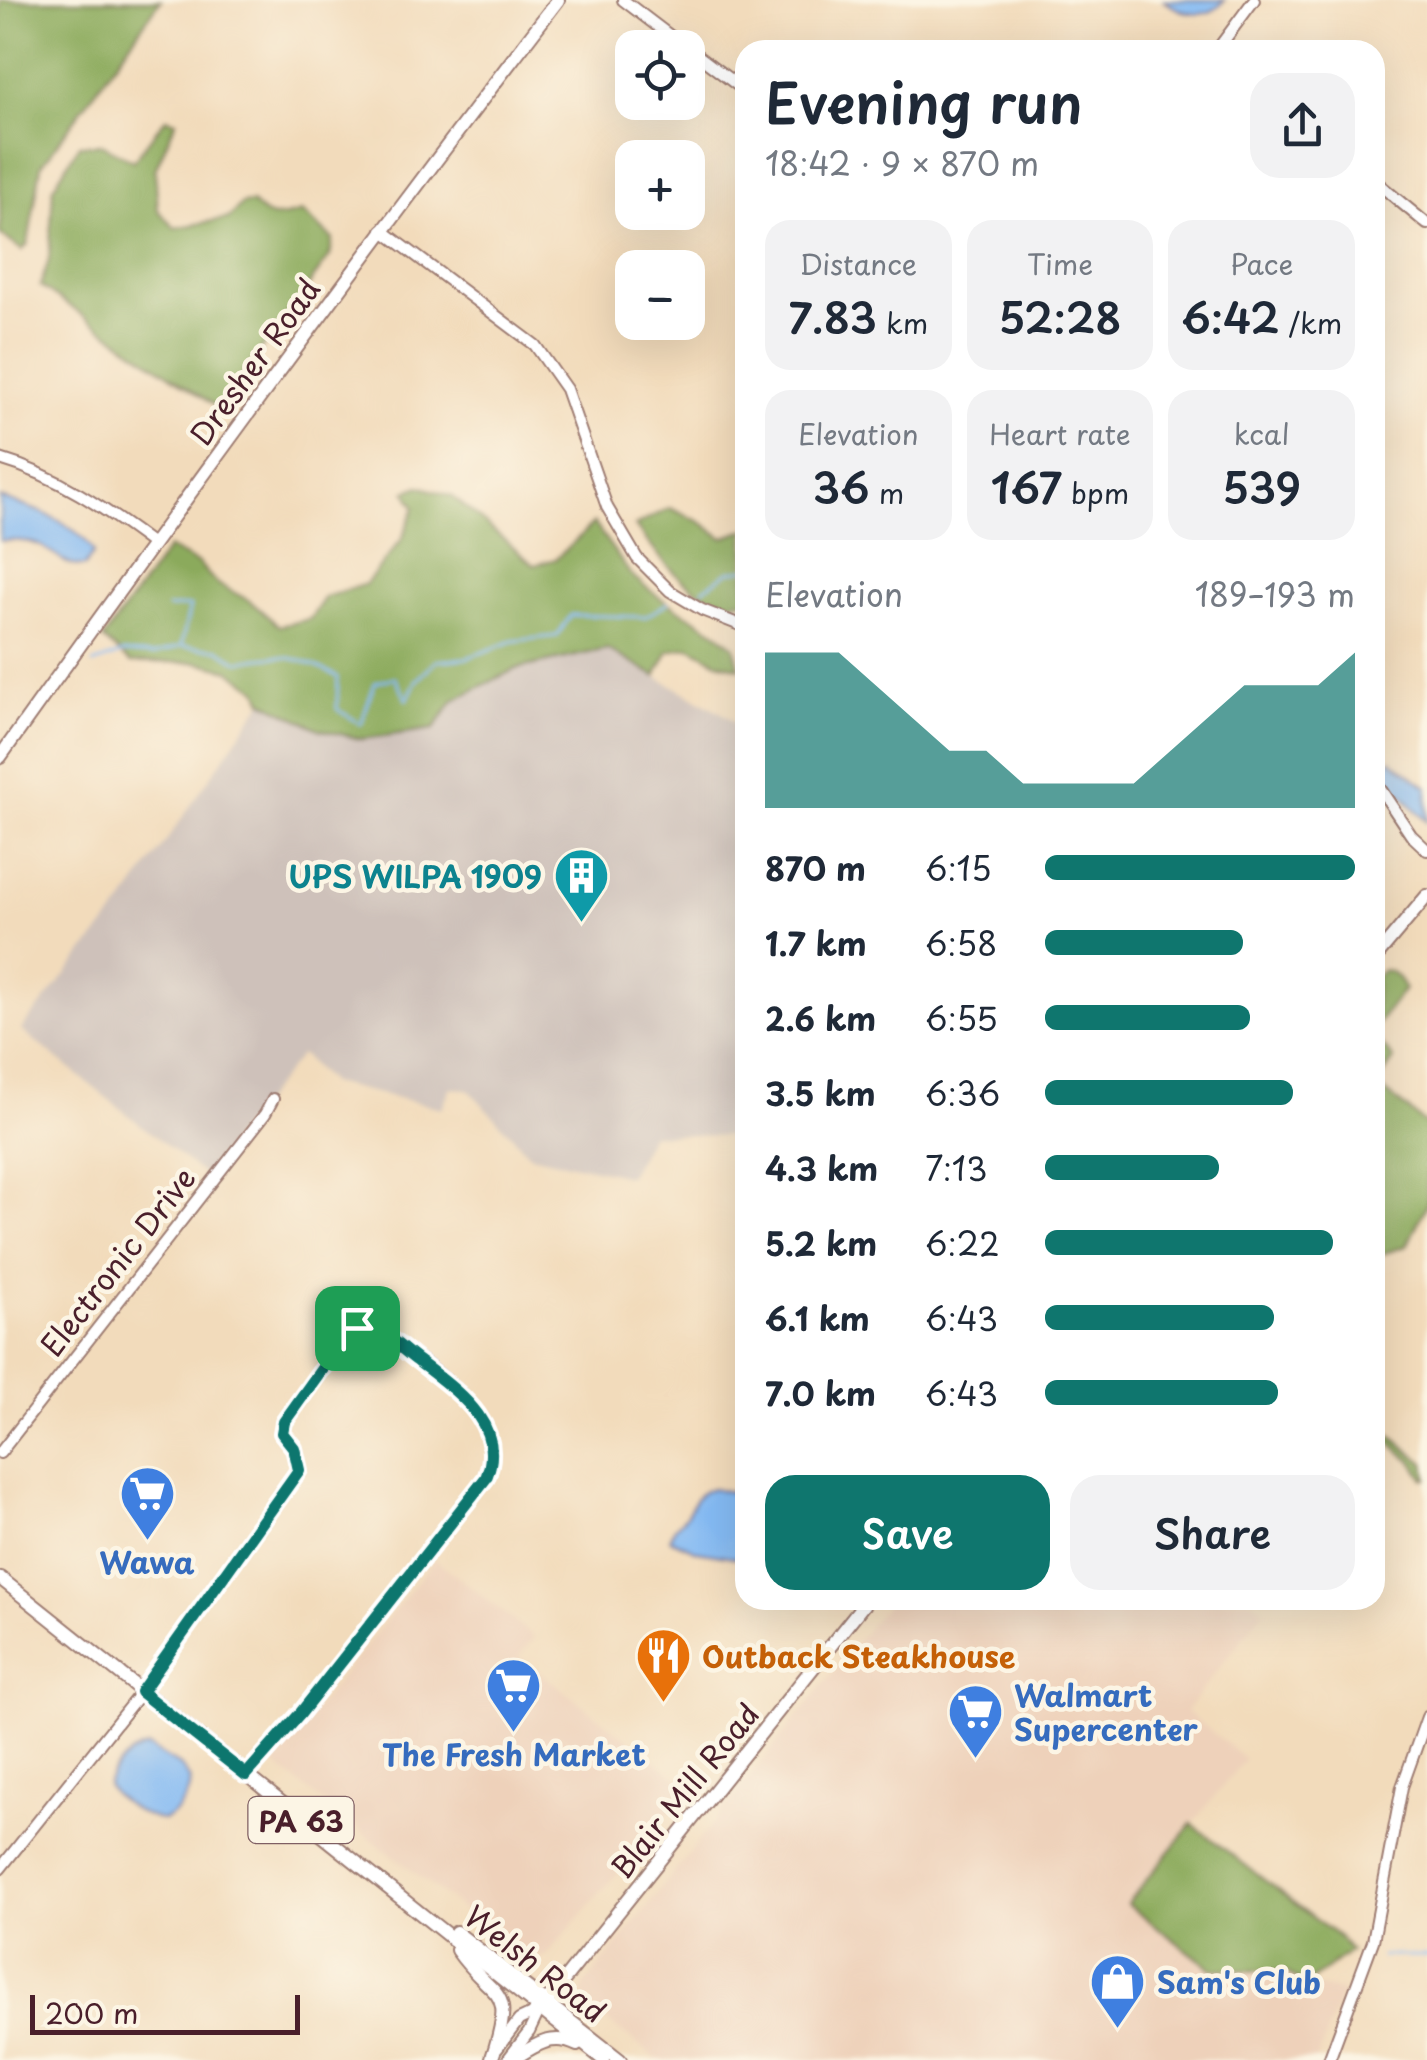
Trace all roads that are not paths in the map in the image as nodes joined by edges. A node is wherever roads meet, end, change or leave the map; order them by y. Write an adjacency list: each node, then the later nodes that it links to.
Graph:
1 (558, 0): 10 (main road, Dresher Road)
2 (623, 0): 4 (street)
3 (1254, 0): 5 (street)
4 (663, 30)
5 (1224, 40)
6 (705, 61): 7 (street)
7 (735, 84)
8 (1385, 189): 9 (street)
9 (1427, 224)
10 (382, 230): 12 (main road, Dresher Road); 13 (street)
11 (0, 459): 12 (street)
12 (151, 543): 14 (main road, Dresher Road)
13 (735, 623)
14 (0, 757)
15 (1385, 796): 16 (street)
16 (1427, 850)
17 (1427, 896): 18 (main road)
18 (1385, 946)
19 (272, 1099): 20 (street, Electronic Drive)
20 (0, 1453)
21 (0, 1578): 23 (main road, Welsh Road / PA 63)
22 (859, 1610): 29 (main road, Blair Mill Road)
23 (141, 1692): 25 (main road, Welsh Road / PA 63); 25 (street); 26 (street)
24 (1427, 1717): 34 (street)
25 (246, 1775): 27 (main road, Welsh Road / PA 63)
26 (0, 1870)
27 (417, 1911): 28 (main road, Welsh Road / PA 63); 29 (main road, Welsh Road / PA 63)
28 (447, 1936): 29 (main road, Welsh Road / PA 63); 30 (main road)
29 (543, 2006): 30 (street); 31 (street); 32 (main road, Welsh Road / PA 63); 33 (main road, Welsh Road / PA 63)
30 (491, 2059)
31 (510, 2060): 32 (main road)
32 (602, 2060)
33 (620, 2060)
34 (1329, 2060)

